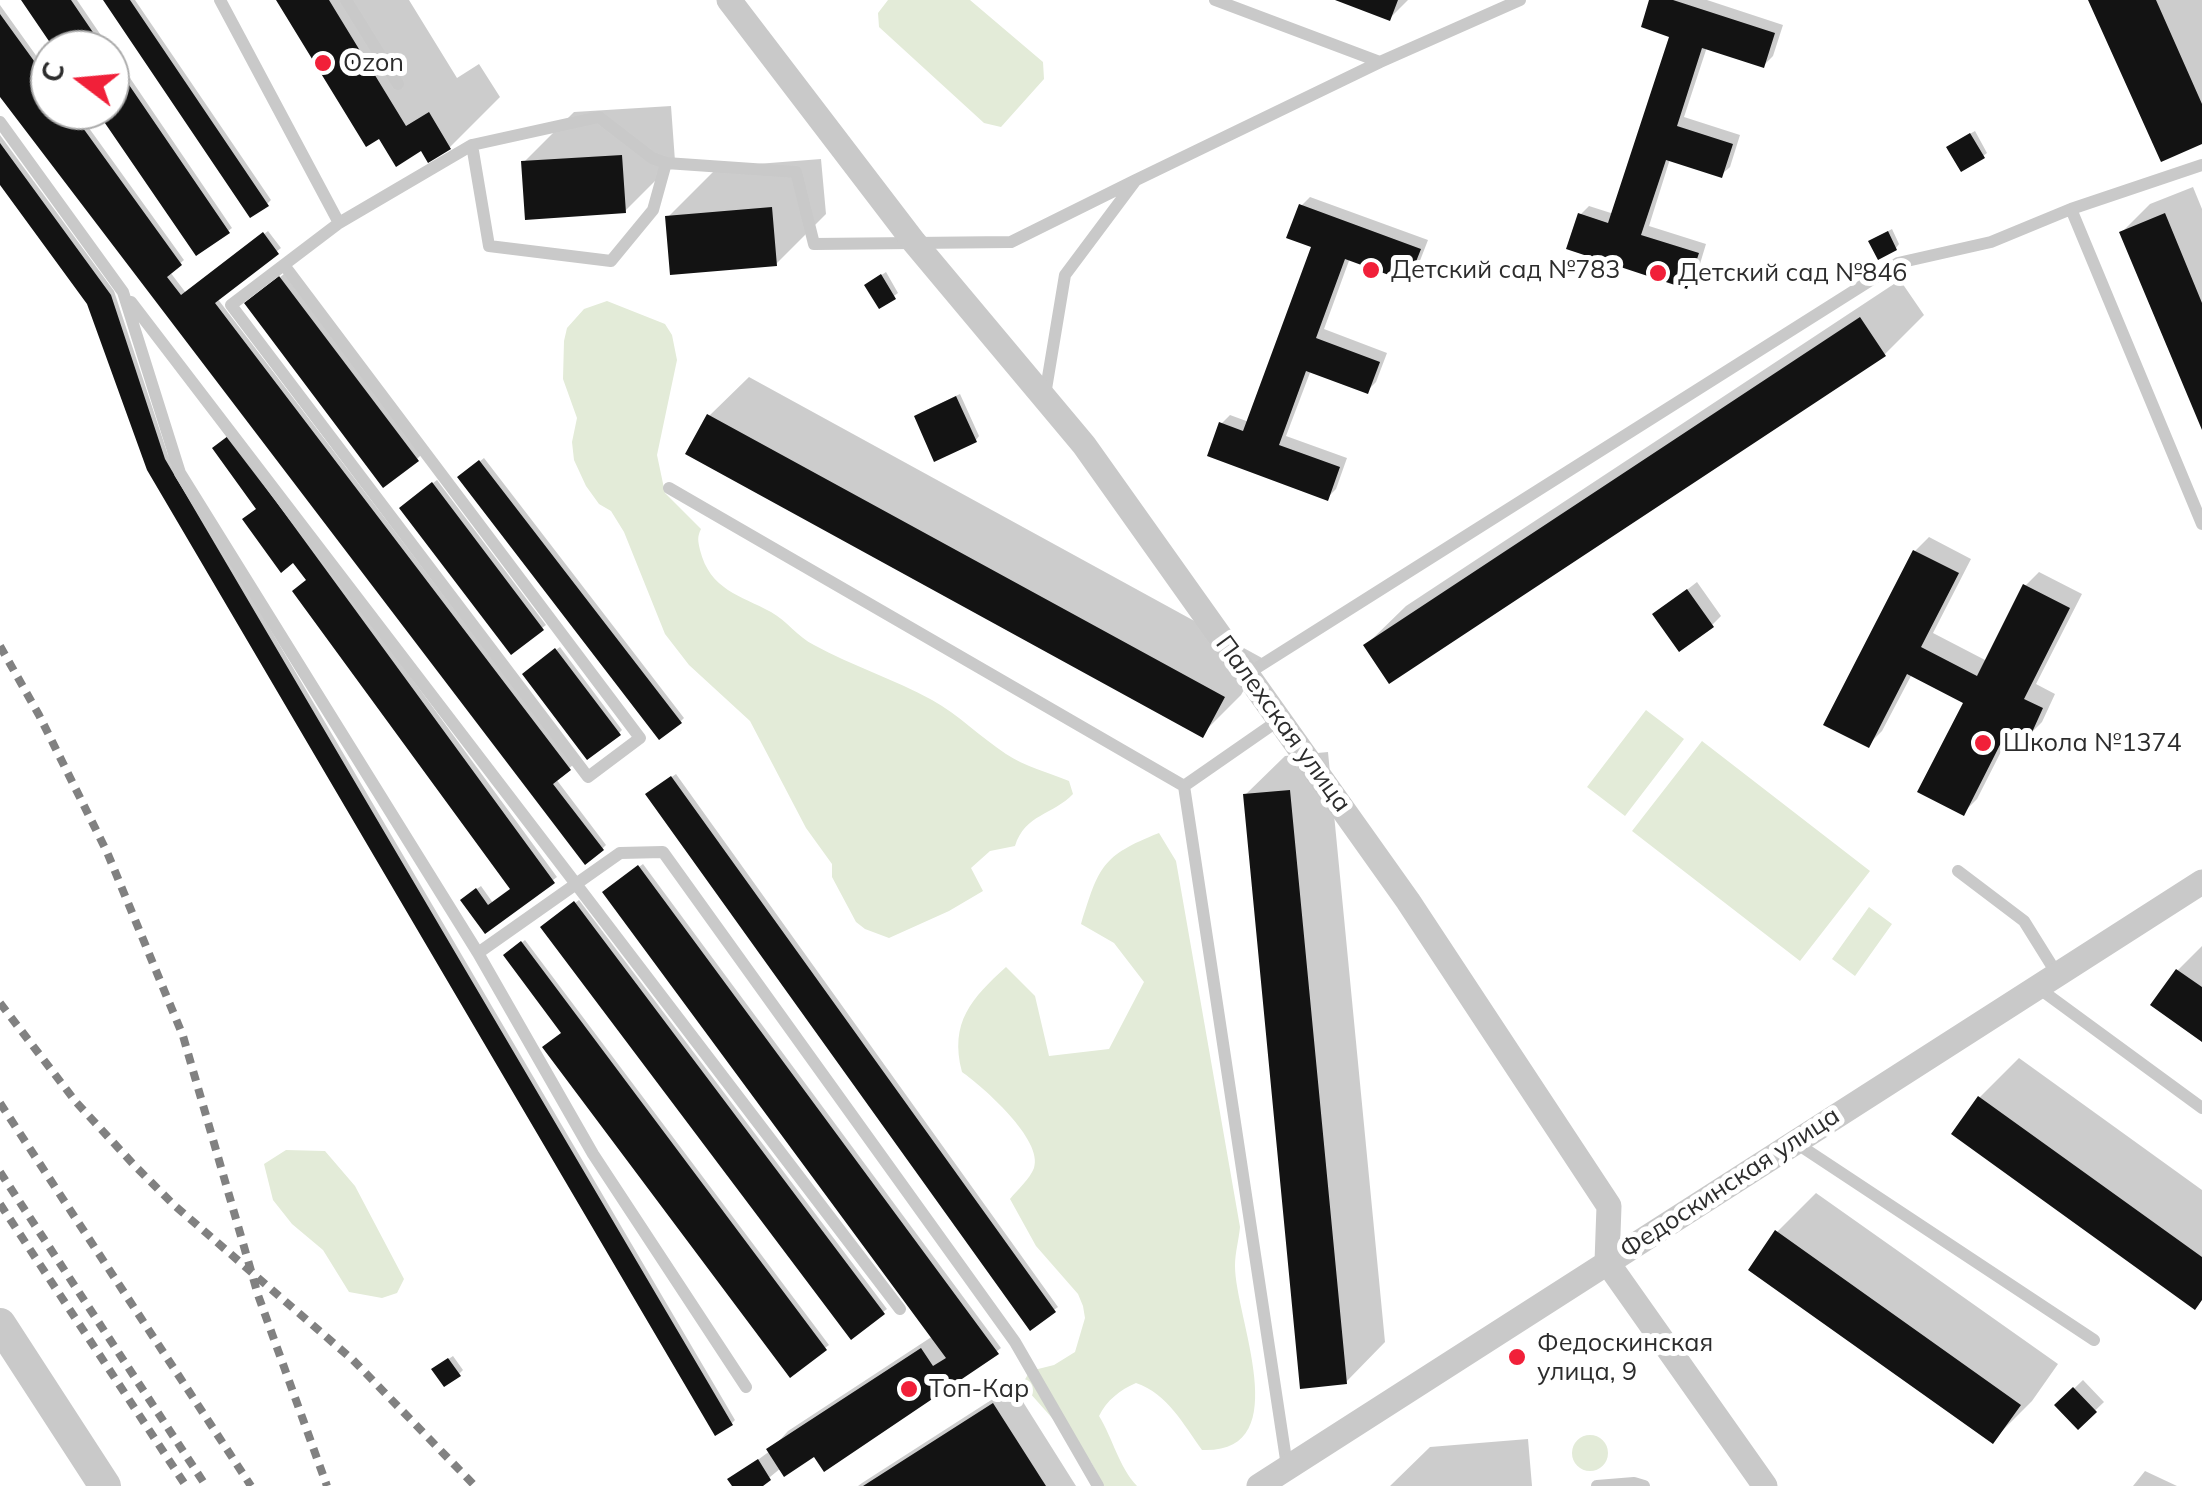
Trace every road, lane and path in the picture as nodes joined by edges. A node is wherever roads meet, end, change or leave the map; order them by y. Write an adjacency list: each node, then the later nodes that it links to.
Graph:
1 (220, 0): 14 (lane)
2 (346, 0): 7 (lane)
3 (729, 0): 15 (street, Палехская улица)
4 (1214, 0): 6 (lane)
5 (1520, 0): 6 (lane)
6 (1380, 62): 12 (lane)
7 (398, 84)
8 (0, 122): 17 (lane)
9 (472, 145): 10 (lane); 10 (lane); 14 (lane)
10 (666, 164): 15 (lane)
11 (2202, 165): 13 (lane)
12 (1136, 180): 15 (lane); 18 (lane)
13 (2072, 209): 20 (lane); 21 (lane)
14 (340, 224): 16 (lane)
15 (914, 242): 18 (street, Палехская улица)
16 (284, 265): 16 (lane)
17 (123, 292): 25 (lane); 27 (lane)
18 (1044, 398): 21 (street, Палехская улица)
19 (670, 488): 23 (lane)
20 (2202, 524)
21 (1246, 674): 22 (street, Палехская улица)
22 (1279, 720): 23 (lane); 31 (street, Палехская улица)
23 (1184, 786): 36 (lane)
24 (1958, 871): 28 (lane)
25 (576, 884): 27 (lane); 32 (lane); 38 (lane)
26 (2199, 888): 28 (street, Федоскинская улица)
27 (478, 953): 35 (lane)
28 (2047, 980): 29 (lane); 30 (street, Федоскинская улица)
29 (2202, 1108)
30 (1794, 1142): 31 (street, Федоскинская улица); 34 (lane)
31 (1607, 1262): 36 (street, Федоскинская улица); 42 (street)
32 (900, 1308)
33 (0, 1324): 37 (street)
34 (2094, 1340)
35 (746, 1387)
36 (1287, 1466): 39 (street, Федоскинская улица)
37 (105, 1486)
38 (1098, 1486)
39 (1259, 1486)
40 (1597, 1486): 41 (lane)
41 (1644, 1486)
42 (1765, 1486)

